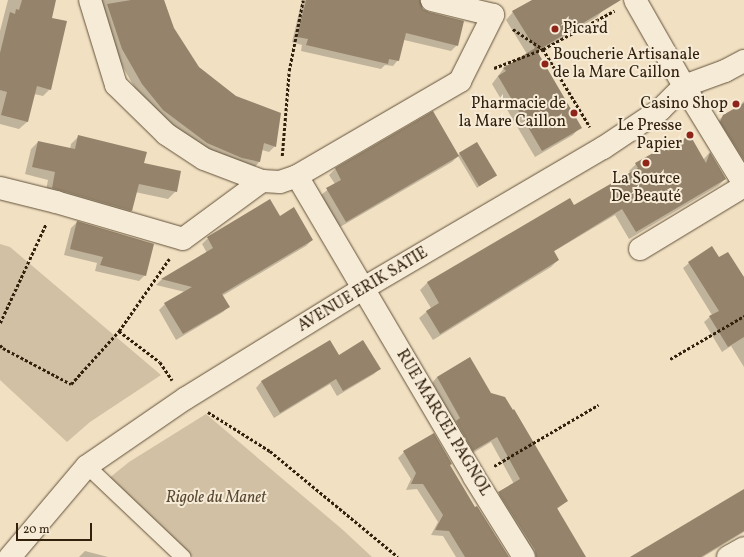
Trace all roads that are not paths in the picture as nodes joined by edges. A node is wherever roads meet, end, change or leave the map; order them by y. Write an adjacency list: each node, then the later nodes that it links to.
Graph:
1 (90, 0): 6 (street)
2 (432, 0): 6 (street)
3 (627, 4): 5 (street)
4 (744, 61): 5 (street, AVENUE ERIK SATIE)
5 (684, 86): 7 (street); 10 (street, AVENUE ERIK SATIE)
6 (280, 180): 8 (street); 10 (street, RUE MARCEL PAGNOL)
7 (744, 185): 9 (street)
8 (0, 188)
9 (640, 249)
10 (364, 288): 11 (street, AVENUE ERIK SATIE); 15 (street, RUE MARCEL PAGNOL)
11 (87, 466): 13 (street, AVENUE ERIK SATIE); 14 (lane)
12 (744, 548): 16 (street)
13 (10, 557)
14 (183, 557)
15 (524, 557)
16 (728, 557)

